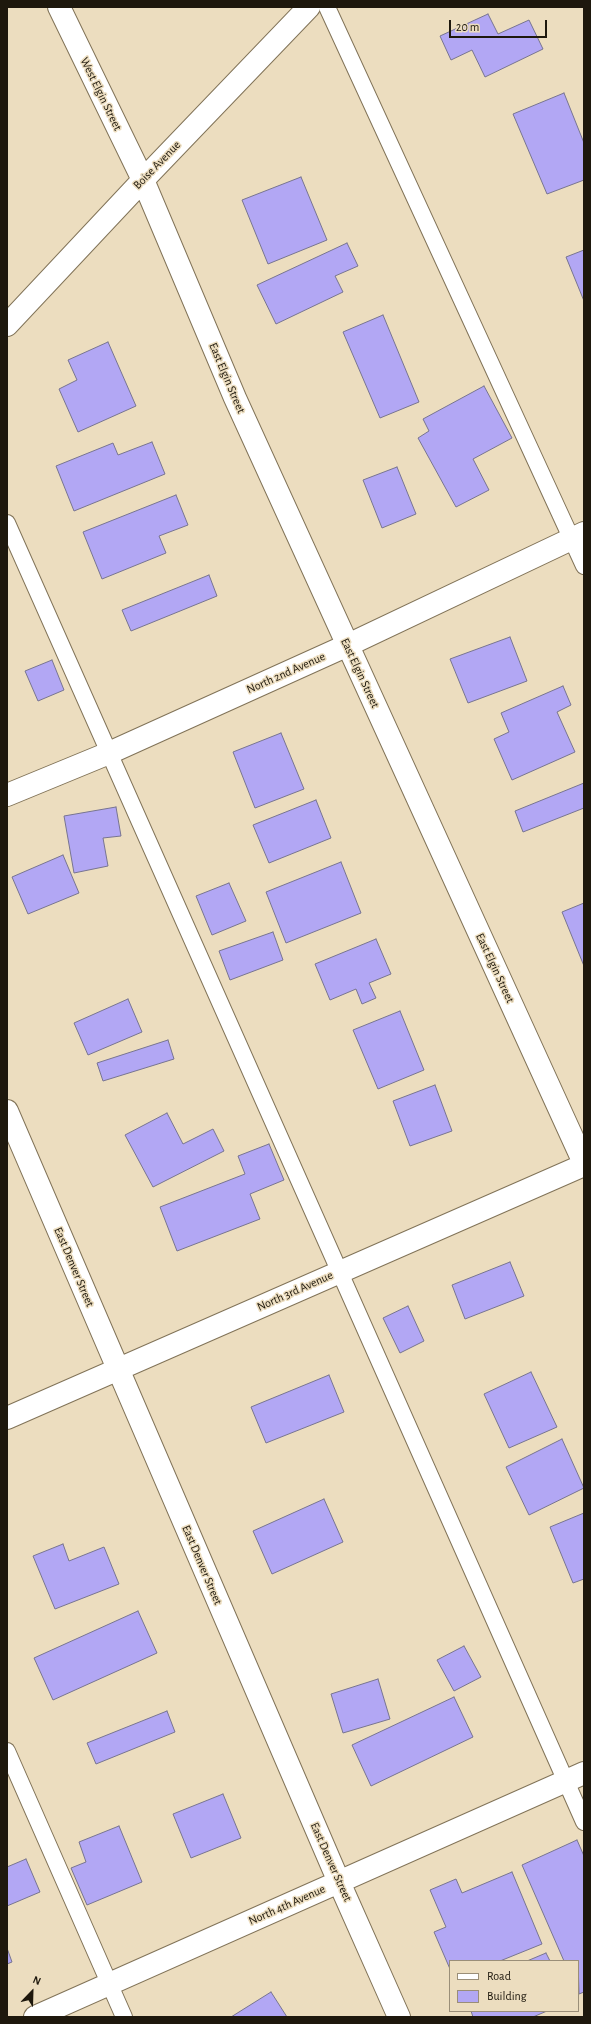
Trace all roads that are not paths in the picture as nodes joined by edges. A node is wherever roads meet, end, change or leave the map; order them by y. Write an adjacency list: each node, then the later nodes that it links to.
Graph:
1 (59, 7): 4 (street, West Elgin Street)
2 (309, 7): 4 (street, Boise Avenue)
3 (327, 7): 7 (lane)
4 (143, 180): 5 (street, Boise Avenue); 9 (street, East Elgin Street)
5 (7, 325)
6 (7, 523): 10 (lane)
7 (578, 536): 8 (lane); 9 (street, North 2nd Avenue)
8 (584, 566)
9 (348, 645): 10 (street, North 2nd Avenue); 13 (street, East Elgin Street)
10 (109, 753): 11 (street, North 2nd Avenue); 14 (lane)
11 (7, 795)
12 (7, 1111): 15 (street, East Denver Street)
13 (584, 1164): 14 (street, North 3rd Avenue)
14 (340, 1271): 15 (street, North 3rd Avenue); 18 (lane)
15 (117, 1369): 16 (street, North 3rd Avenue); 20 (street, East Denver Street)
16 (7, 1418)
17 (7, 1751): 21 (lane)
18 (575, 1777): 19 (lane); 20 (street, North 4th Avenue)
19 (584, 1822)
20 (339, 1882): 21 (street, North 4th Avenue); 24 (street, East Denver Street)
21 (110, 1984): 22 (street, North 4th Avenue); 23 (lane)
22 (35, 2017)
23 (124, 2017)
24 (399, 2017)

